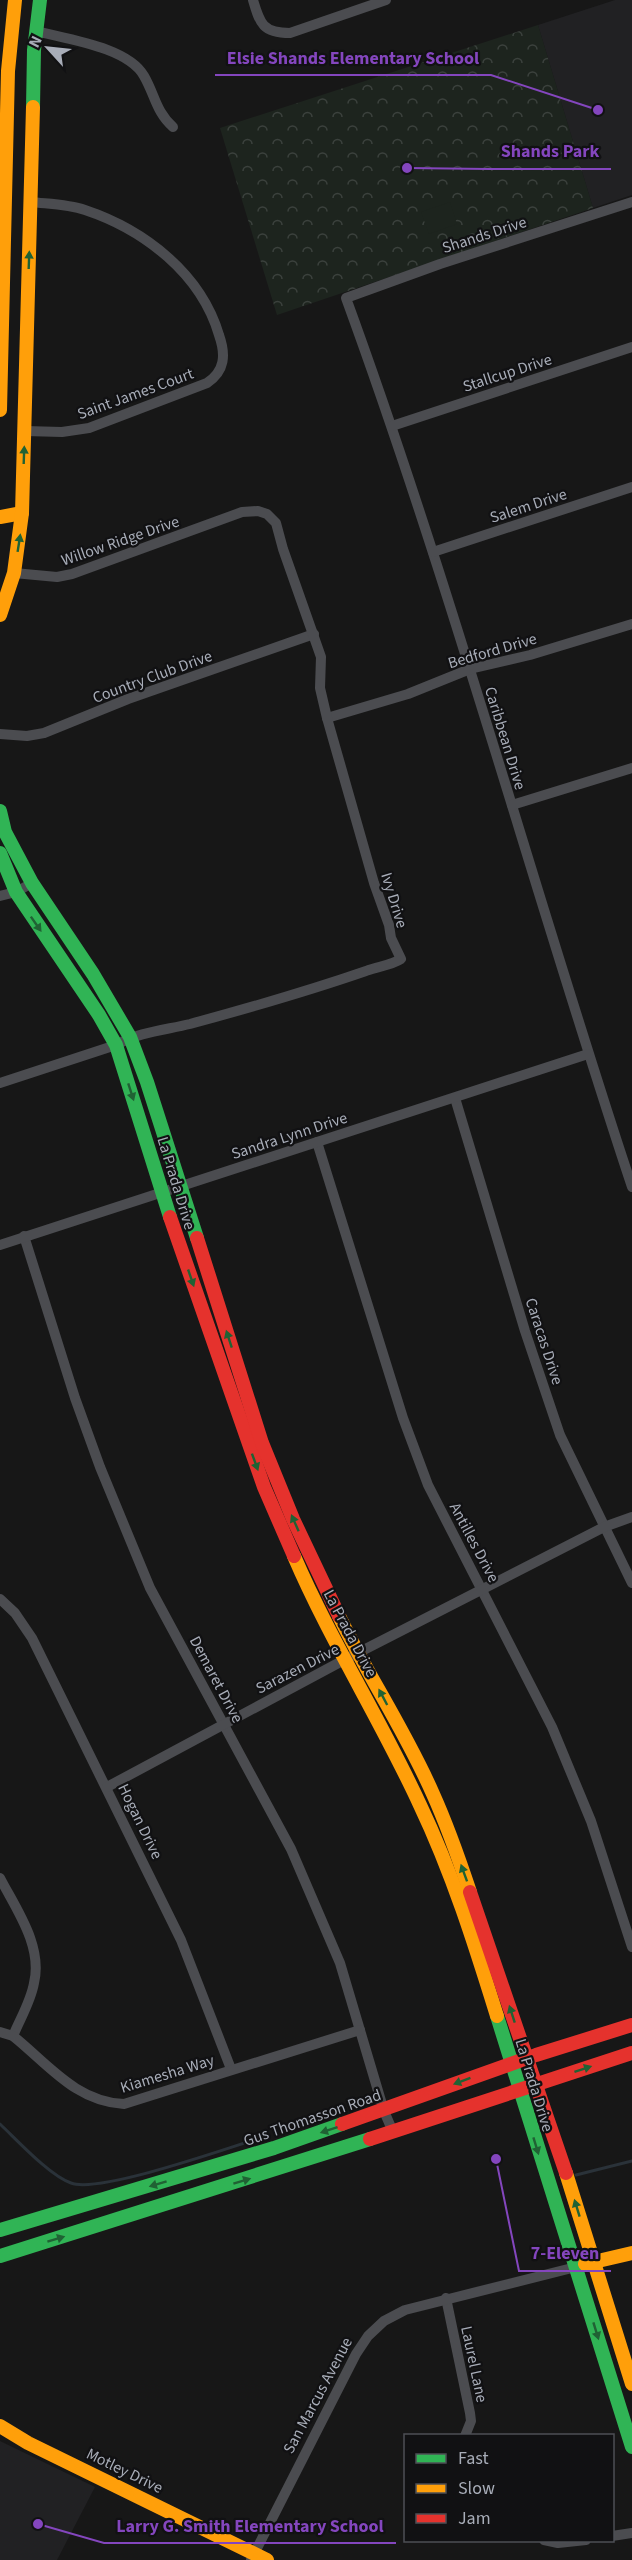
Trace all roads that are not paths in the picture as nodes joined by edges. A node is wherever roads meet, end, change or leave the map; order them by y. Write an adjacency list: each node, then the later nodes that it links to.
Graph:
1 (15, 0): 11 (main road)
2 (40, 0): 5 (main road)
3 (253, 0): 4 (street)
4 (386, 0)
5 (36, 31): 6 (street); 8 (main road)
6 (173, 127)
7 (632, 201): 9 (street, Shands Drive)
8 (31, 202): 13 (main road, one-way to 8); 13 (street, Saint James Court)
9 (346, 298): 12 (street, Caribbean Drive)
10 (632, 347): 12 (street, Stallcup Drive)
11 (0, 410)
12 (392, 426): 18 (street, Caribbean Drive)
13 (25, 431): 15 (main road, one-way to 13)
14 (632, 487): 18 (street, Salem Drive)
15 (22, 513): 16 (main road); 19 (main road, one-way to 15)
16 (0, 517)
17 (201, 528): 19 (street, Willow Ridge Drive); 22 (street, Ivy Drive)
18 (433, 552): 23 (street, Caribbean Drive)
19 (14, 573): 20 (main road)
20 (0, 615)
21 (632, 624): 23 (street, Bedford Drive)
22 (314, 634): 24 (street, Ivy Drive); 25 (street, Country Club Drive)
23 (470, 669): 24 (street, Bedford Drive); 27 (street, Caribbean Drive)
24 (327, 718): 35 (street, Ivy Drive)
25 (0, 734)
26 (632, 768): 27 (street)
27 (512, 805): 37 (street, Caribbean Drive)
28 (0, 811): 30 (main road, La Prada Drive)
29 (0, 853): 31 (main road, La Prada Drive)
30 (32, 883): 31 (street); 33 (main road, La Prada Drive)
31 (16, 892): 32 (street); 34 (main road, La Prada Drive, one-way to 34)
32 (0, 896)
33 (93, 974): 34 (main road); 35 (main road, La Prada Drive)
34 (77, 981): 36 (main road, La Prada Drive)
35 (130, 1037): 36 (street, Ivy Drive); 41 (main road, La Prada Drive)
36 (116, 1045): 38 (street, Ivy Drive); 43 (main road, La Prada Drive, one-way to 43)
37 (588, 1054): 39 (street, Sandra Lynn Drive); 42 (street, Caribbean Drive)
38 (0, 1083)
39 (455, 1098): 40 (street, Sandra Lynn Drive); 47 (street, Caracas Drive)
40 (317, 1142): 41 (street, Sandra Lynn Drive); 49 (street, Antilles Drive)
41 (180, 1186): 43 (street, Sandra Lynn Drive); 51 (main road, La Prada Drive, one-way to 41)
42 (632, 1187)
43 (161, 1192): 44 (street, Sandra Lynn Drive); 52 (main road, La Prada Drive, one-way to 52)
44 (24, 1236): 45 (street, Sandra Lynn Drive); 53 (street, Demaret Drive)
45 (0, 1245)
46 (632, 1517): 47 (street, Sarazen Drive)
47 (604, 1527): 48 (street, Caracas Drive); 49 (street, Sarazen Drive)
48 (632, 1583)
49 (483, 1590): 51 (street, Sarazen Drive); 57 (street, Antilles Drive)
50 (0, 1599): 54 (street, Hogan Drive)
51 (357, 1654): 52 (street, Sarazen Drive); 56 (main road, La Prada Drive, one-way to 51)
52 (344, 1660): 53 (street, Sarazen Drive); 56 (main road, La Prada Drive)
53 (224, 1723): 54 (street, Sarazen Drive); 59 (street, Demaret Drive)
54 (107, 1787): 65 (street, Hogan Drive)
55 (0, 1878): 61 (street)
56 (477, 1931): 63 (main road, La Prada Drive, one-way to 56); 64 (main road, La Prada Drive)
57 (632, 1947)
58 (632, 2025): 63 (main road, Gus Thomasson Road)
59 (360, 2030): 65 (street, Kiamesha Way); 68 (street, Demaret Drive)
60 (0, 2032): 61 (street, Kiamesha Way)
61 (13, 2036): 65 (street, Kiamesha Way)
62 (632, 2053): 66 (main road, one-way to 62)
63 (527, 2059): 64 (main road, Gus Thomasson Road); 66 (main road, La Prada Drive)
64 (511, 2064): 67 (main road, La Prada Drive); 68 (main road, Gus Thomasson Road, one-way to 68)
65 (231, 2069)
66 (535, 2084): 67 (main road); 73 (main road, La Prada Drive, one-way to 66)
67 (519, 2090): 69 (main road); 74 (main road, La Prada Drive, one-way to 74)
68 (384, 2111): 69 (street, Demaret Drive); 70 (main road, Gus Thomasson Road, one-way to 70)
69 (393, 2132): 72 (main road, one-way to 69)
70 (0, 2230)
71 (632, 2253): 73 (main road, San Marcus Avenue)
72 (0, 2256)
73 (593, 2262): 74 (main road, San Marcus Avenue); 76 (main road, La Prada Drive)
74 (576, 2267): 75 (street, San Marcus Avenue); 79 (main road, La Prada Drive, one-way to 79)
75 (446, 2298): 78 (street, Laurel Lane); 84 (street, San Marcus Avenue)
76 (632, 2384)
77 (0, 2426): 84 (main road, Motley Drive)
78 (466, 2434)
79 (632, 2447)
80 (632, 2532): 81 (street)
81 (614, 2536)
82 (551, 2542): 83 (street)
83 (572, 2542)
84 (258, 2558)

